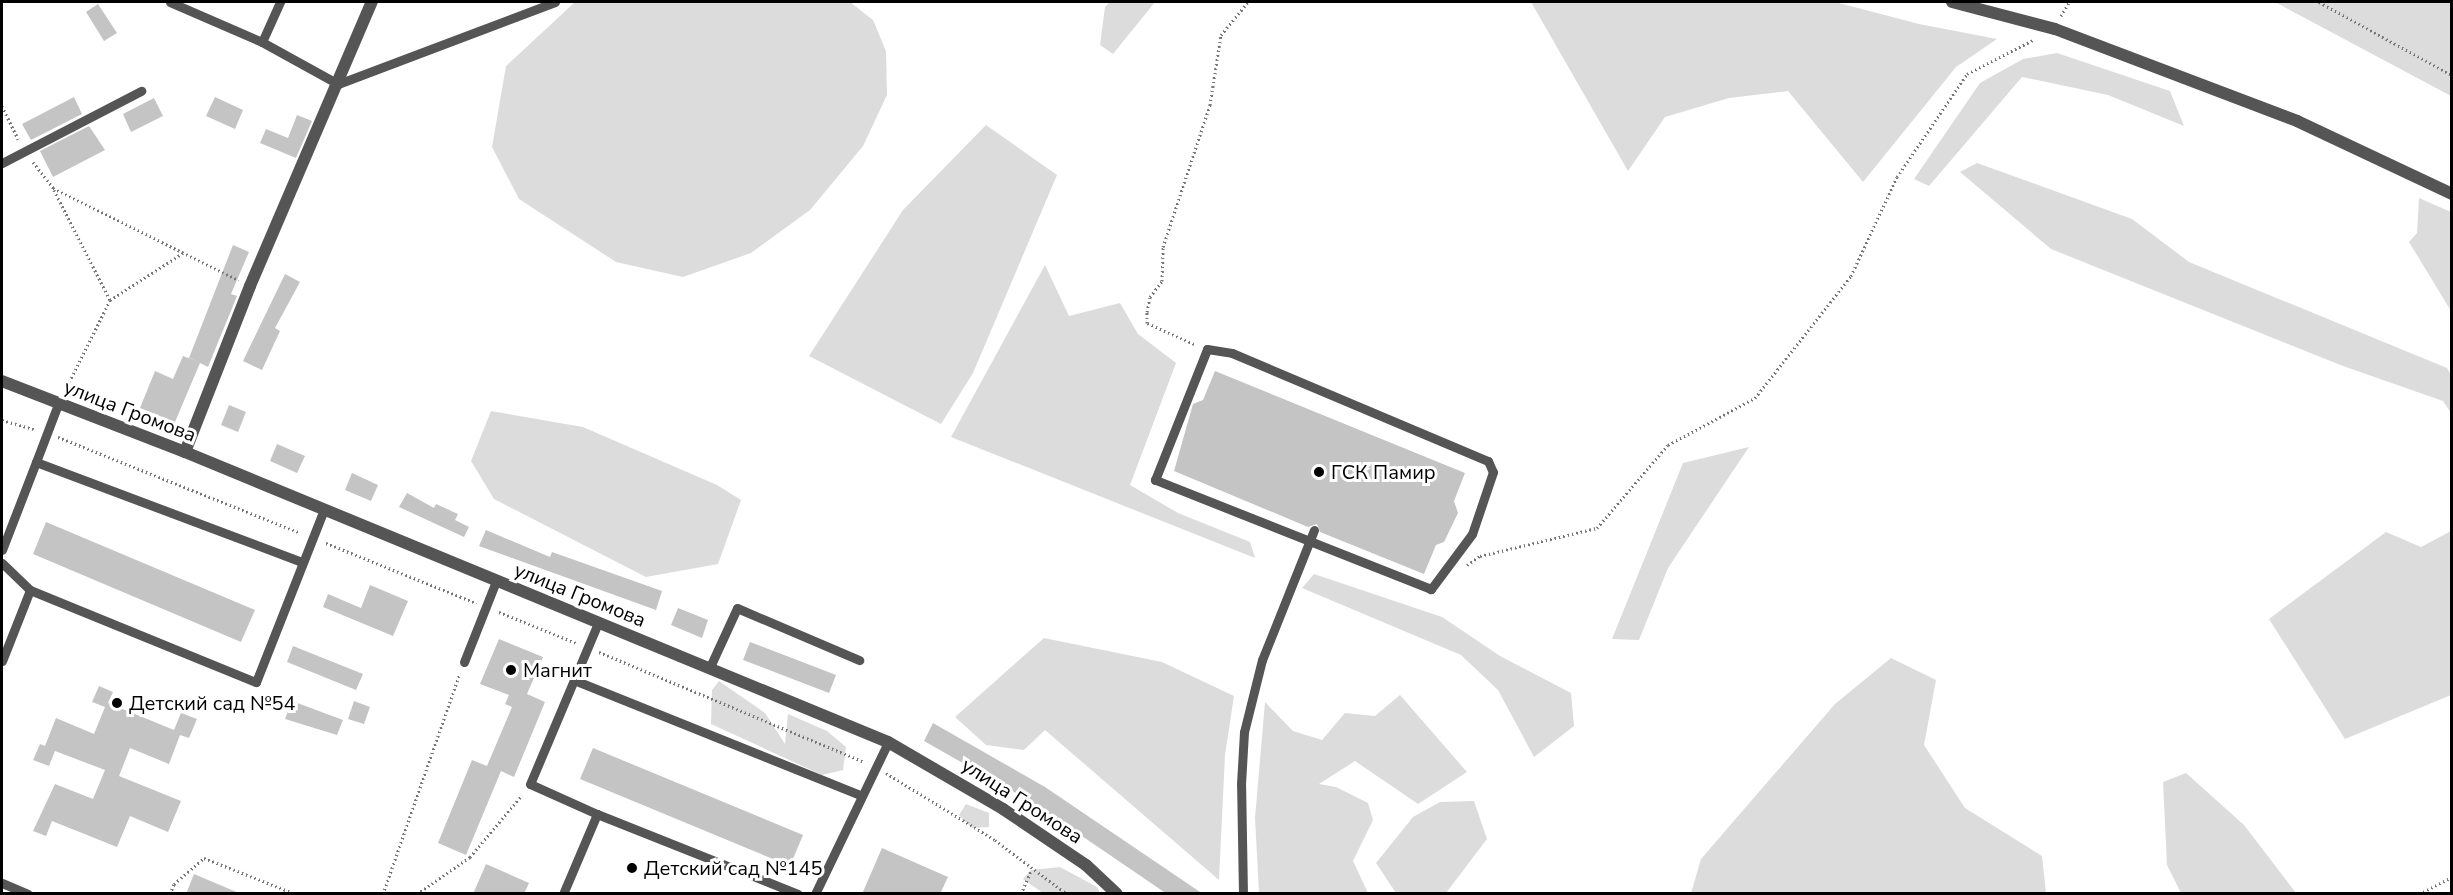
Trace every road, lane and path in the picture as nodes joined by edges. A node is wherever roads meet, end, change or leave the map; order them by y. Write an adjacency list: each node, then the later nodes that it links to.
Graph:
1 (170, 2): 10 (lane)
2 (280, 2): 10 (lane)
3 (372, 2): 12 (street)
4 (555, 2): 12 (lane)
5 (1248, 2): 22 (path)
6 (1952, 2): 9 (street)
7 (2069, 2): 9 (path)
8 (2319, 2): 11 (path)
9 (2055, 29): 18 (street); 36 (path)
10 (262, 42): 12 (lane)
11 (2451, 75)
12 (338, 84): 20 (street)
13 (141, 91): 15 (lane)
14 (2, 106): 15 (path)
15 (24, 151): 16 (lane); 17 (path)
16 (2, 163)
17 (53, 189): 19 (path); 21 (path)
18 (2451, 194)
19 (183, 253): 20 (path); 21 (path)
20 (250, 286): 27 (street)
21 (110, 300): 24 (path)
22 (1207, 349): 32 (lane); 32 (lane)
23 (2, 381): 24 (street, улица Громова)
24 (58, 404): 26 (lane); 27 (street, улица Громова)
25 (2, 420): 26 (path)
26 (47, 433): 28 (lane); 31 (path)
27 (185, 452): 29 (street, улица Громова)
28 (36, 462): 33 (lane); 34 (lane)
29 (323, 512): 31 (lane); 37 (street, улица Громова)
30 (1314, 530): 32 (lane)
31 (312, 538): 34 (lane); 39 (path)
32 (1310, 541): 66 (lane)
33 (2, 550)
34 (302, 562): 38 (lane)
35 (2, 563): 38 (lane)
36 (1461, 569)
37 (496, 581): 39 (lane); 40 (street, улица Громова)
38 (30, 590): 43 (lane)
39 (486, 607): 41 (path); 44 (lane)
40 (598, 623): 41 (lane); 45 (street, улица Громова)
41 (588, 647): 46 (lane); 48 (path)
42 (859, 660): 45 (lane)
43 (2, 661)
44 (464, 662): 58 (path)
45 (709, 669): 47 (street, улица Громова)
46 (574, 680): 49 (lane); 50 (lane)
47 (888, 742): 48 (lane); 65 (street, улица Громова)
48 (876, 767): 50 (lane); 64 (path)
49 (530, 784): 51 (lane); 59 (path)
50 (862, 796): 62 (lane)
51 (597, 814): 60 (lane); 61 (lane)
52 (1031, 870): 63 (path)
53 (2451, 877): 67 (path)
54 (2, 883): 55 (lane)
55 (28, 894)
56 (170, 894): 57 (path)
57 (296, 894)
58 (383, 894)
59 (417, 894)
60 (563, 894)
61 (798, 894)
62 (815, 894)
63 (1021, 894)
64 (1067, 894)
65 (1118, 894)
66 (1243, 894)
67 (2420, 894)

